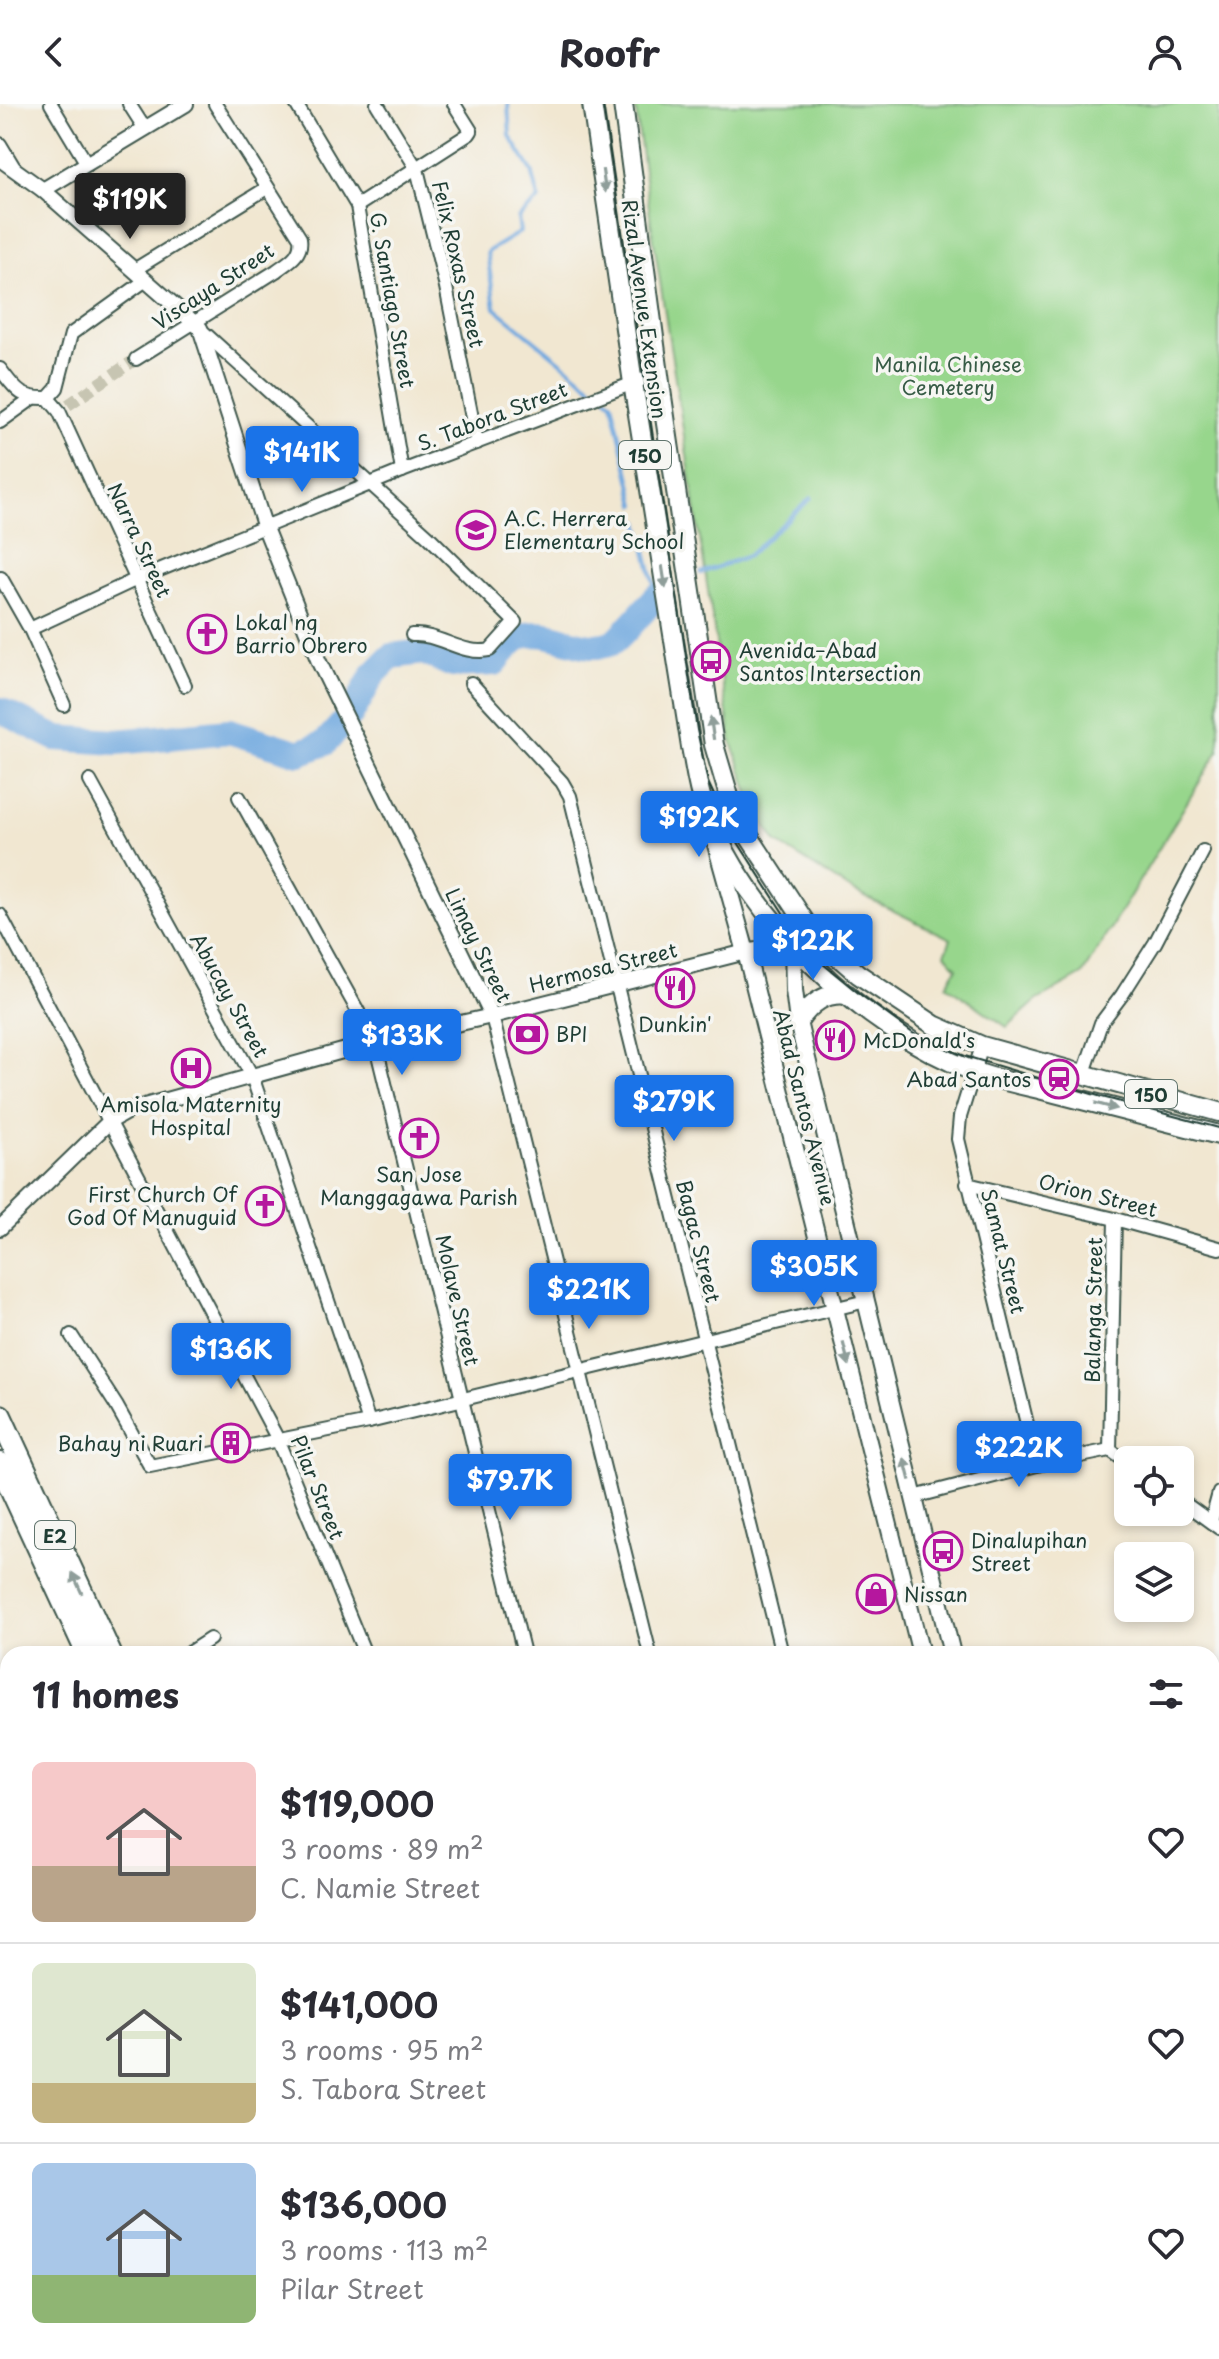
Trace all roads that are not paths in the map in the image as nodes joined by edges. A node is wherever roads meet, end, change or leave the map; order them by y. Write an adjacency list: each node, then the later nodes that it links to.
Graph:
1 (51, 104): 13 (street)
2 (129, 104): 10 (street)
3 (186, 104): 10 (street)
4 (215, 104): 16 (street)
5 (296, 104): 18 (street, G. Santiago Street)
6 (377, 104): 14 (street, Felix Roxas Street)
7 (454, 104): 14 (street)
8 (592, 104): 25 (main road, Rizal Avenue Extension / 150, one-way to 25)
9 (623, 104): 24 (main road, Rizal Avenue Extension / 150)
10 (145, 129): 13 (street)
11 (0, 144): 15 (street)
12 (0, 159): 15 (street)
13 (87, 164): 17 (street)
14 (417, 169): 18 (street); 29 (street, Felix Roxas Street)
15 (15, 170): 17 (street)
16 (267, 188): 19 (street); 21 (street, Viscaya Street)
17 (43, 190): 19 (street)
18 (357, 206): 30 (street, G. Santiago Street)
19 (134, 270): 20 (street)
20 (146, 280): 21 (street); 26 (street)
21 (197, 326): 22 (street, Viscaya Street); 31 (street); 32 (street, Limay Street)
22 (136, 359)
23 (0, 369): 27 (street)
24 (660, 373): 25 (street, S. Tabora Street); 45 (main road, Rizal Avenue Extension / 150, one-way to 24)
25 (633, 383): 29 (street, S. Tabora Street); 42 (main road, Rizal Avenue Extension / 150, one-way to 42)
26 (48, 398): 27 (street); 34 (street, Narra Street)
27 (32, 399): 28 (street)
28 (0, 422)
29 (477, 443): 30 (street, S. Tabora Street)
30 (402, 471): 31 (street, S. Tabora Street)
31 (371, 485): 32 (street, S. Tabora Street); 36 (street)
32 (265, 528): 34 (street, S. Tabora Street); 50 (street, Limay Street)
33 (1, 578): 35 (street)
34 (137, 579): 35 (street, S. Tabora Street); 38 (street, Narra Street)
35 (30, 629): 39 (street)
36 (412, 635)
37 (471, 683): 48 (street, Bagac Street)
38 (185, 685)
39 (64, 705)
40 (90, 781): 55 (street, Abucay Street)
41 (239, 797): 52 (street, Molave Street)
42 (704, 804): 46 (main road, 150); 47 (main road, Abad Santos Avenue)
43 (1203, 851): 56 (street)
44 (0, 915): 58 (street, Pilar Street)
45 (807, 925): 46 (main road); 53 (main road, 150)
46 (793, 943): 47 (street, Hermosa Street); 49 (main road, 150); 51 (main road, Abad Santos Avenue)
47 (746, 952): 48 (street, Hermosa Street); 65 (main road, Abad Santos Avenue)
48 (617, 984): 50 (street, Hermosa Street); 67 (street, Bagac Street)
49 (848, 995): 51 (main road); 54 (main road, 150)
50 (492, 1016): 52 (street, Hermosa Street); 68 (street, Limay Street)
51 (798, 1022): 64 (main road, Abad Santos Avenue)
52 (375, 1042): 55 (street, Hermosa Street); 69 (street, Molave Street)
53 (982, 1046): 54 (street, Samat Street); 56 (main road, 150)
54 (974, 1071): 59 (main road, 150, one-way to 59); 60 (street, Samat Street)
55 (252, 1076): 58 (street, Hermosa Street); 71 (street, Abucay Street)
56 (1083, 1076): 57 (main road, 150)
57 (1219, 1112)
58 (109, 1122): 62 (street, Hermosa Street); 72 (street, Pilar Street)
59 (1219, 1135)
60 (967, 1184): 61 (street, Orion Street); 76 (street, Samat Street)
61 (1115, 1219): 63 (street, Orion Street); 73 (street, Balanga Street)
62 (0, 1228)
63 (1219, 1248)
64 (866, 1301): 65 (street); 78 (main road, Abad Santos Avenue, one-way to 64)
65 (835, 1309): 67 (street); 89 (main road, Abad Santos Avenue, one-way to 89)
66 (71, 1335): 72 (street)
67 (703, 1340): 68 (street); 88 (street, Bagac Street)
68 (580, 1369): 69 (street); 87 (street, Limay Street)
69 (461, 1398): 71 (street); 86 (street, Molave Street)
70 (0, 1416): 83 (highway, E2, one-way to 70)
71 (369, 1422): 72 (street)
72 (278, 1441): 85 (street, Pilar Street)
73 (1110, 1450): 74 (street); 76 (street)
74 (1114, 1453)
75 (0, 1464): 82 (highway, E2)
76 (1037, 1465): 78 (street)
77 (1219, 1493): 80 (street)
78 (914, 1497): 90 (main road, Abad Santos Avenue)
79 (1194, 1510): 80 (street)
80 (1215, 1525)
81 (210, 1639): 84 (street)
82 (84, 1646)
83 (106, 1646)
84 (199, 1646)
85 (362, 1646)
86 (522, 1646)
87 (648, 1646)
88 (780, 1646)
89 (919, 1646)
90 (950, 1646)

